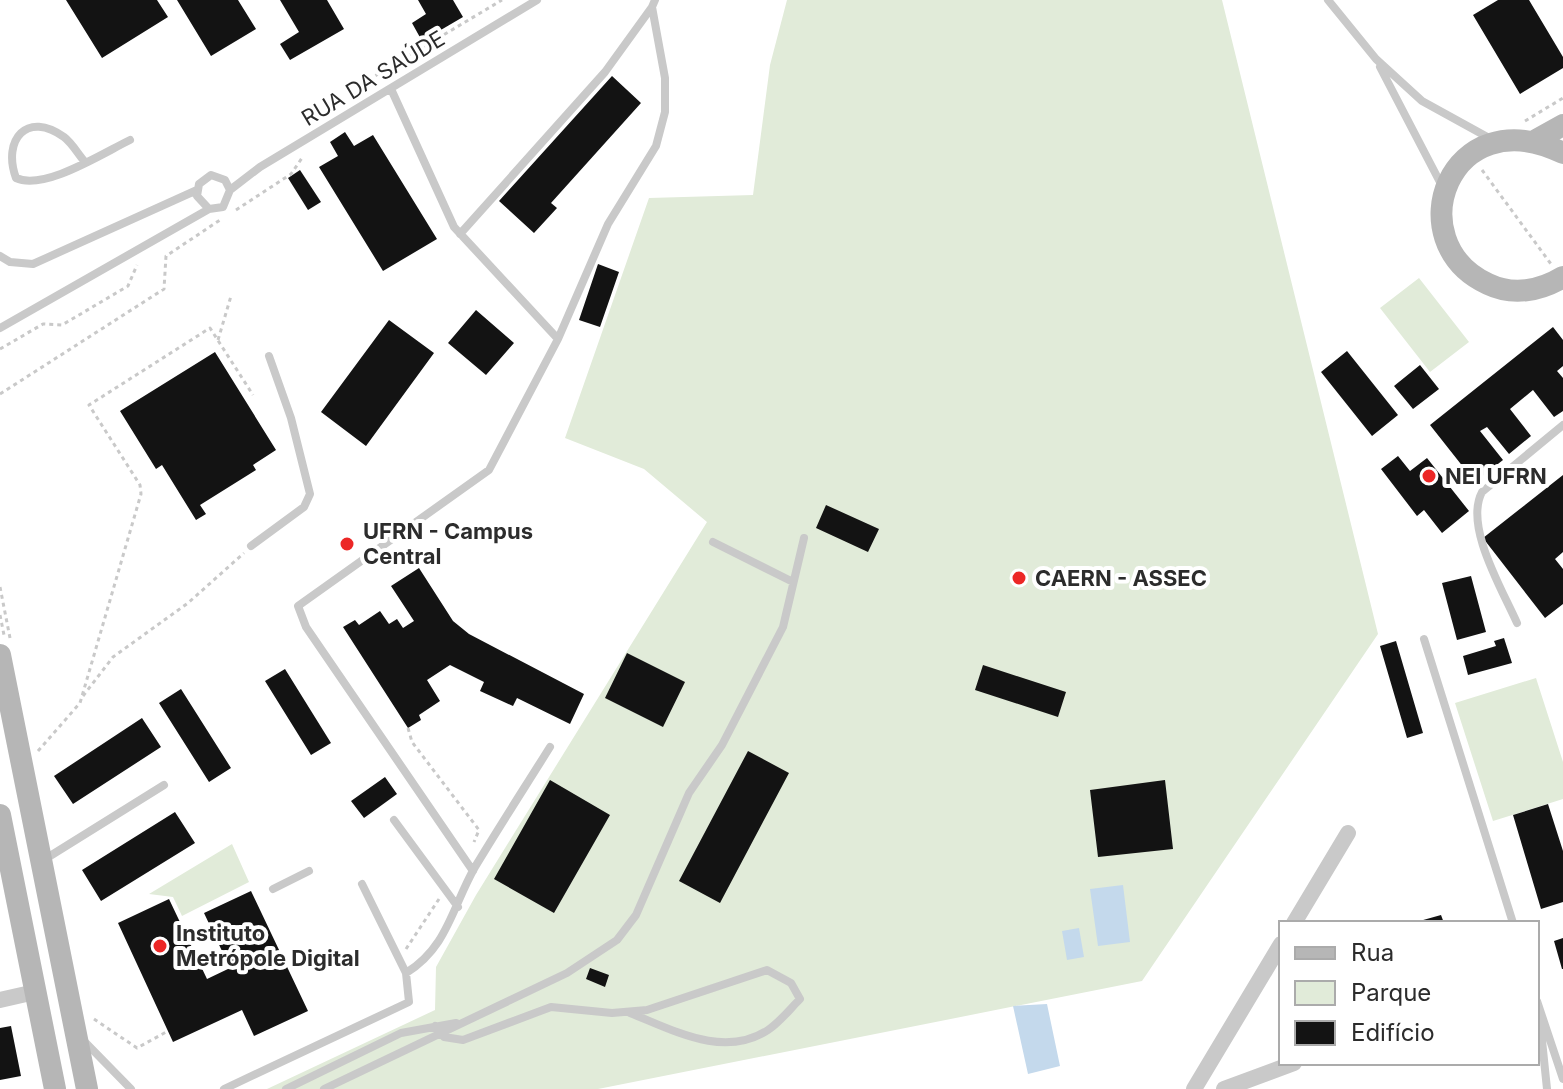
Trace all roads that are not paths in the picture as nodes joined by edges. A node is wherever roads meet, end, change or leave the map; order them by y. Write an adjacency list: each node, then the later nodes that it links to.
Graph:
1 (537, 0): 5 (lane, RUA DA SAÚDE)
2 (1328, 0): 4 (lane)
3 (653, 3): 16 (lane); 20 (lane)
4 (1376, 59): 9 (lane); 14 (lane)
5 (391, 89): 13 (lane, RUA DA SAÚDE); 16 (lane)
6 (1563, 125): 8 (main road)
7 (130, 140): 11 (lane)
8 (1536, 140): 9 (main road); 10 (main road)
9 (1495, 141): 14 (main road)
10 (1563, 153)
11 (85, 162): 11 (lane)
12 (197, 190): 13 (lane); 15 (lane); 17 (lane)
13 (230, 190): 15 (lane, RUA DA SAÚDE)
14 (1445, 192): 18 (main road)
15 (209, 209): 19 (lane, RUA DA SAÚDE)
16 (460, 234): 20 (lane)
17 (0, 256)
18 (1558, 283)
19 (0, 328)
20 (558, 339): 37 (lane)
21 (269, 356): 25 (lane)
22 (1563, 425): 27 (lane)
23 (804, 538): 26 (lane)
24 (713, 542): 26 (lane)
25 (251, 546)
26 (793, 582): 51 (lane)
27 (1517, 623)
28 (1424, 639): 42 (lane)
29 (0, 655): 35 (main road)
30 (550, 747): 37 (lane)
31 (164, 785): 35 (lane)
32 (0, 815): 45 (main road)
33 (394, 820): 40 (lane)
34 (1348, 833): 41 (street)
35 (41, 861): 50 (main road)
36 (309, 871): 39 (lane)
37 (473, 871): 40 (lane)
38 (362, 884): 44 (lane)
39 (273, 889)
40 (458, 907): 44 (lane)
41 (1295, 921)
42 (1512, 921)
43 (1279, 947): 61 (street)
44 (406, 973): 58 (lane)
45 (35, 992): 46 (street); 55 (main road)
46 (0, 1000)
47 (1539, 1008): 53 (lane)
48 (630, 1013): 48 (lane); 51 (lane)
49 (1539, 1017): 54 (lane)
50 (83, 1024): 56 (main road); 57 (lane)
51 (436, 1030): 59 (lane); 60 (lane)
52 (1289, 1065): 62 (street)
53 (1562, 1077): 54 (lane)
54 (1544, 1079): 63 (lane)
55 (55, 1089)
56 (87, 1089)
57 (130, 1089)
58 (224, 1089)
59 (286, 1089)
60 (324, 1089)
61 (1194, 1089)
62 (1224, 1089)
63 (1547, 1089)

